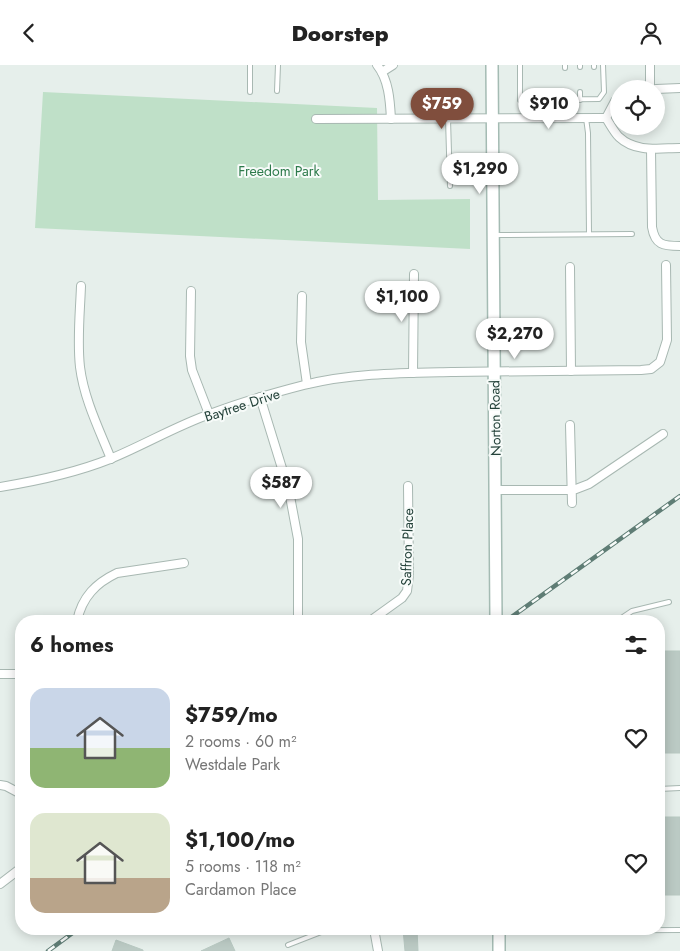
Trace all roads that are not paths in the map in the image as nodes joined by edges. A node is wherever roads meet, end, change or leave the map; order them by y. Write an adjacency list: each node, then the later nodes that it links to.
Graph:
1 (250, 65): 14 (lane)
2 (278, 65): 12 (lane)
3 (393, 65): 8 (street)
4 (492, 65): 26 (main road, Norton Road)
5 (520, 65): 19 (lane)
6 (603, 65): 18 (lane)
7 (650, 65): 9 (street)
8 (379, 68): 24 (street)
9 (650, 80)
10 (665, 89): 11 (street)
11 (680, 89)
12 (277, 91)
13 (565, 91): 19 (lane)
14 (250, 92)
15 (580, 92): 17 (lane)
16 (594, 92): 18 (lane)
17 (580, 99): 18 (lane); 19 (lane)
18 (594, 99)
19 (565, 100)
20 (610, 110): 22 (street)
21 (586, 118): 22 (street); 26 (street); 30 (lane)
22 (606, 118): 28 (street)
23 (316, 119): 24 (street)
24 (391, 119): 25 (street)
25 (448, 119): 26 (street); 29 (lane)
26 (493, 119): 32 (main road, Norton Road)
27 (680, 148): 28 (street)
28 (651, 149): 33 (street)
29 (450, 185)
30 (589, 234): 31 (lane); 32 (lane)
31 (632, 234)
32 (493, 235): 40 (main road, Norton Road)
33 (680, 246)
34 (666, 265): 41 (street, Baytree Drive)
35 (570, 267): 41 (street)
36 (414, 274): 42 (street)
37 (81, 286): 48 (street)
38 (191, 291): 45 (street)
39 (302, 297): 43 (street)
40 (494, 371): 41 (street, Baytree Drive); 42 (street, Baytree Drive); 51 (main road, Norton Road)
41 (571, 371)
42 (413, 373): 43 (street, Baytree Drive)
43 (307, 384): 44 (street, Baytree Drive)
44 (260, 397): 45 (street, Baytree Drive); 57 (street)
45 (209, 414): 48 (street, Baytree Drive)
46 (570, 425): 52 (street)
47 (663, 433): 52 (street)
48 (111, 459): 50 (street, Baytree Drive)
49 (408, 486): 58 (street, Saffron Place)
50 (0, 487)
51 (496, 490): 52 (street); 59 (main road, Norton Road)
52 (571, 490): 53 (street)
53 (572, 503)
54 (184, 563): 56 (street)
55 (669, 602): 60 (lane)
56 (79, 615)
57 (298, 615)
58 (378, 615)
59 (496, 615)
60 (626, 615)
61 (0, 674): 62 (street)
62 (15, 674)
63 (0, 785): 66 (street)
64 (680, 788): 65 (lane)
65 (665, 789)
66 (15, 791)
67 (15, 873): 68 (street)
68 (0, 884)
69 (665, 930): 70 (lane)
70 (680, 930)
71 (314, 935): 74 (lane)
72 (375, 935): 75 (street)
73 (499, 935): 76 (main road)
74 (288, 945)
75 (378, 951)
76 (499, 951)

